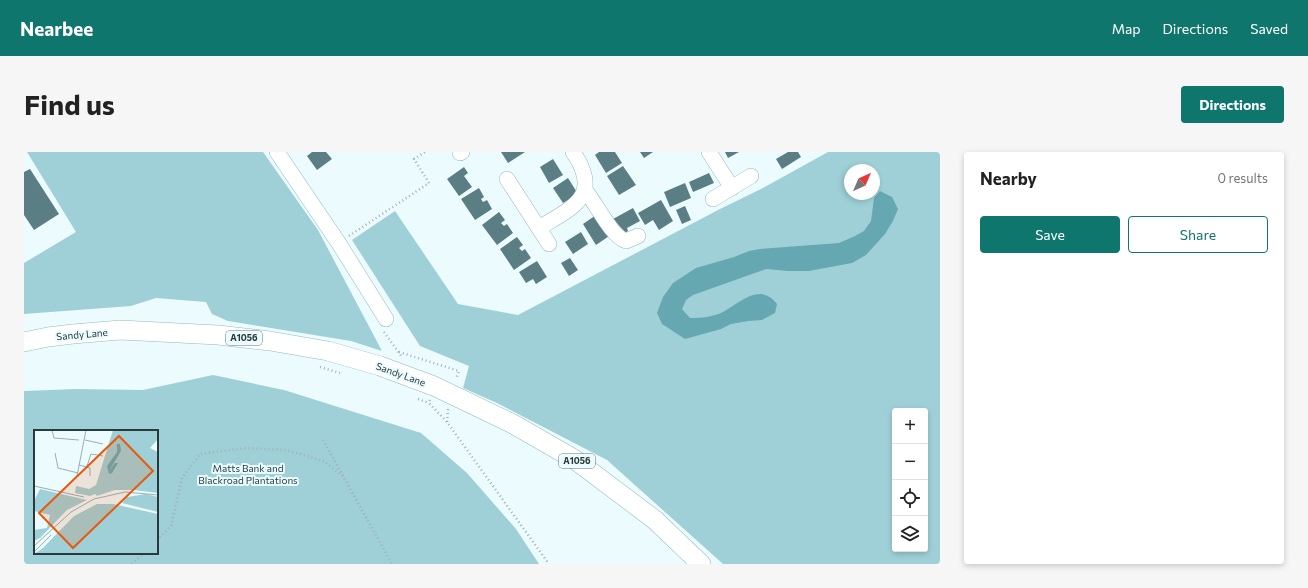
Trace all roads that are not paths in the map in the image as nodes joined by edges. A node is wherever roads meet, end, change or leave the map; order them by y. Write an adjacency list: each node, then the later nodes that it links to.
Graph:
1 (277, 152): 12 (street)
2 (709, 152): 6 (street)
3 (574, 153): 7 (street)
4 (751, 176): 6 (street)
5 (507, 179): 9 (street)
6 (732, 188): 8 (street)
7 (585, 190): 9 (street); 10 (street)
8 (713, 199)
9 (539, 228): 11 (street)
10 (638, 236)
11 (549, 244)
12 (386, 319)
13 (48, 337): 14 (main road, Sandy Lane / A1056); 15 (main road, Sandy Lane / A1056); 16 (main road, Sandy Lane / A1056)
14 (24, 338)
15 (24, 342)
16 (701, 564)

